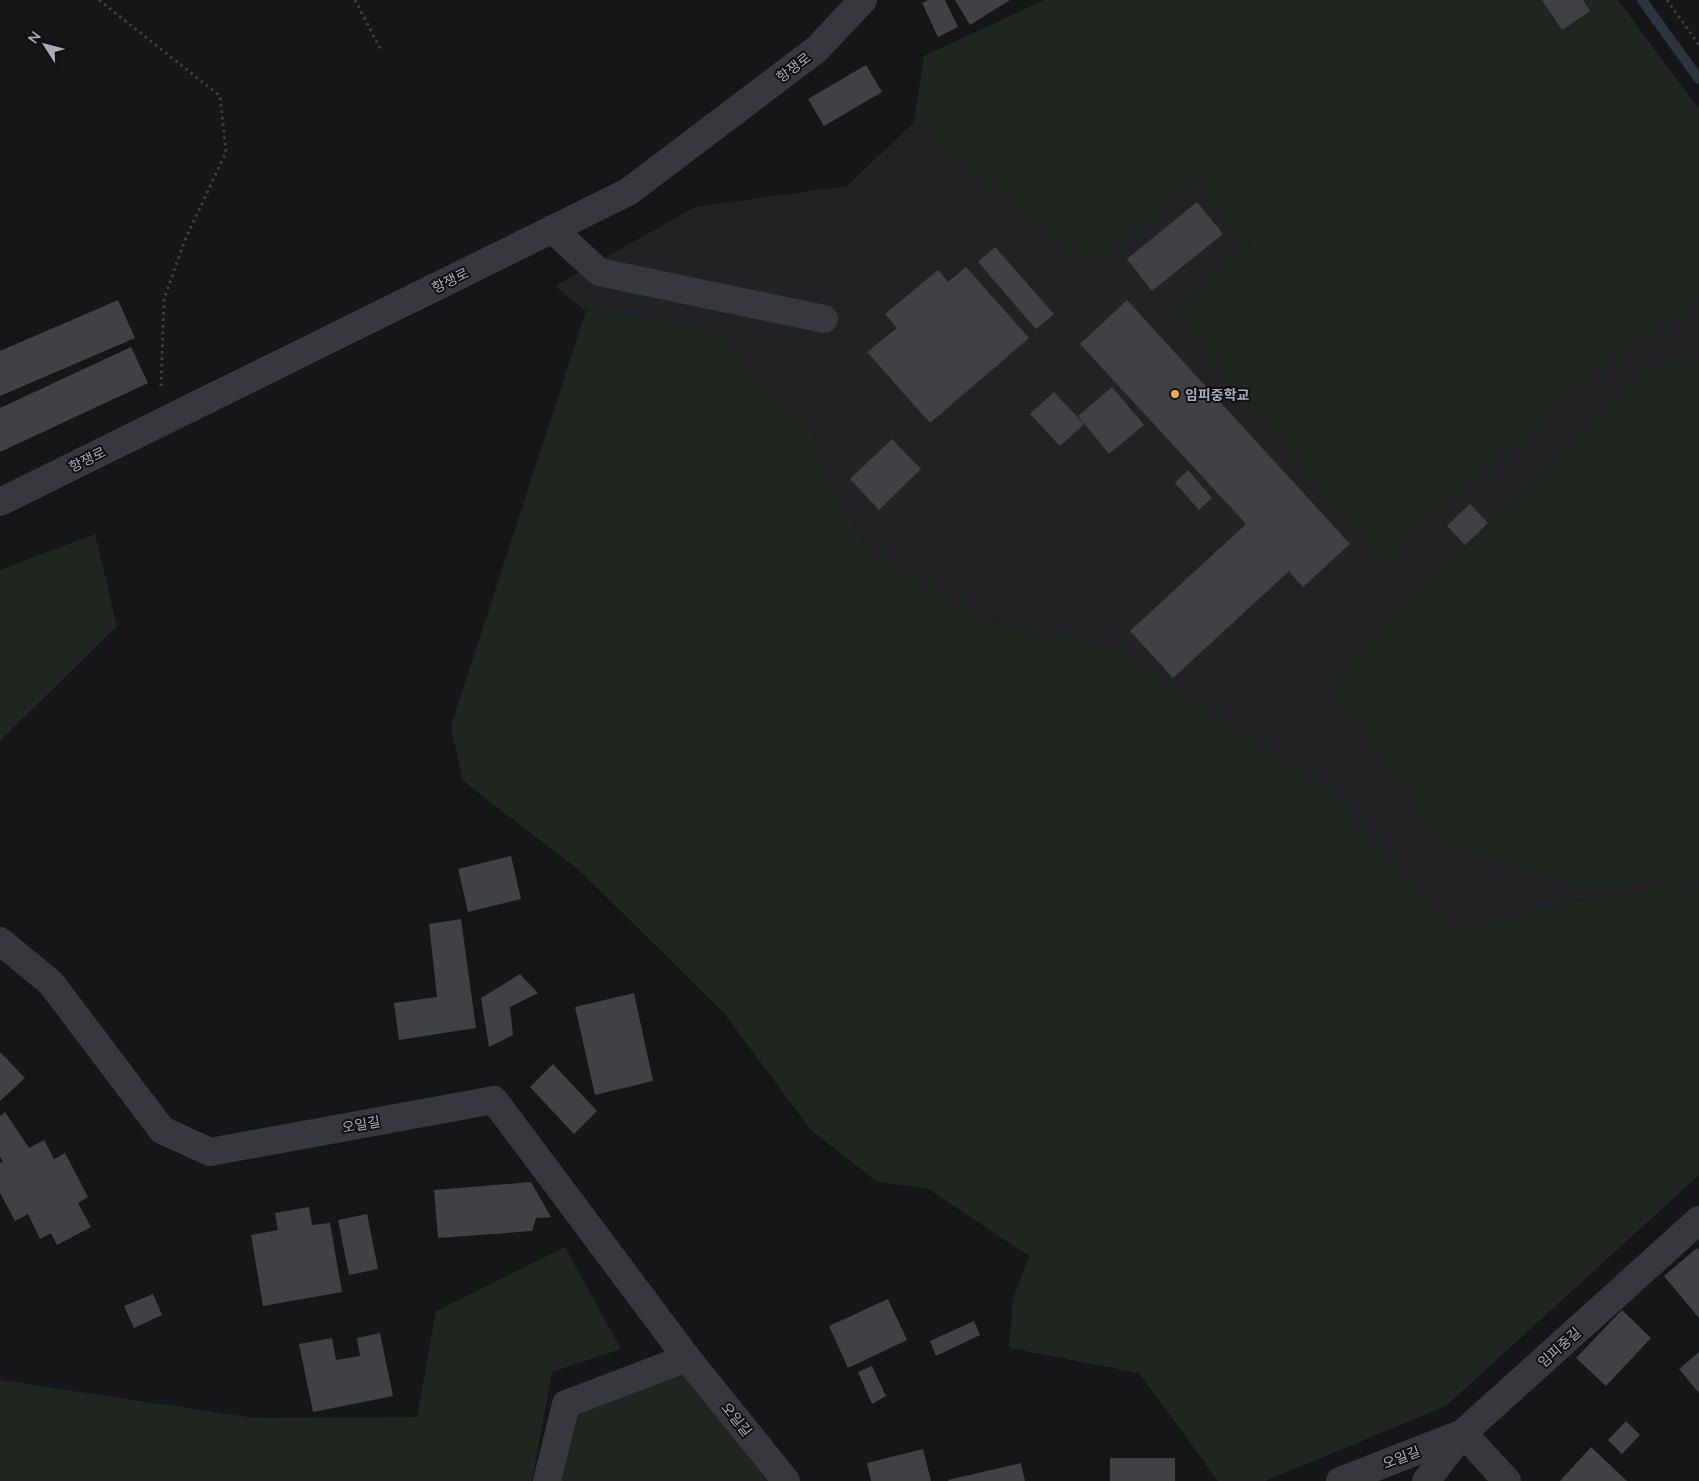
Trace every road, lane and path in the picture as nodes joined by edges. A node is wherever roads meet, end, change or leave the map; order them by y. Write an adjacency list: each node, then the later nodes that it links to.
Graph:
1 (99, 0): 9 (path)
2 (355, 0): 6 (path)
3 (863, 0): 7 (street, 항쟁로)
4 (1667, 0): 5 (path)
5 (1699, 45)
6 (381, 50)
7 (552, 229): 8 (street); 9 (street, 항쟁로)
8 (824, 319)
9 (161, 422): 10 (street, 항쟁로)
10 (0, 502)
11 (0, 941): 13 (street, 오일길)
12 (1699, 1220): 14 (street, 임피중길)
13 (687, 1358): 15 (street); 16 (street, 오일길)
14 (1463, 1433): 17 (street, 오일길); 18 (street, 임피중길); 19 (street)
15 (547, 1481)
16 (786, 1481)
17 (1340, 1481)
18 (1426, 1481)
19 (1507, 1481)

